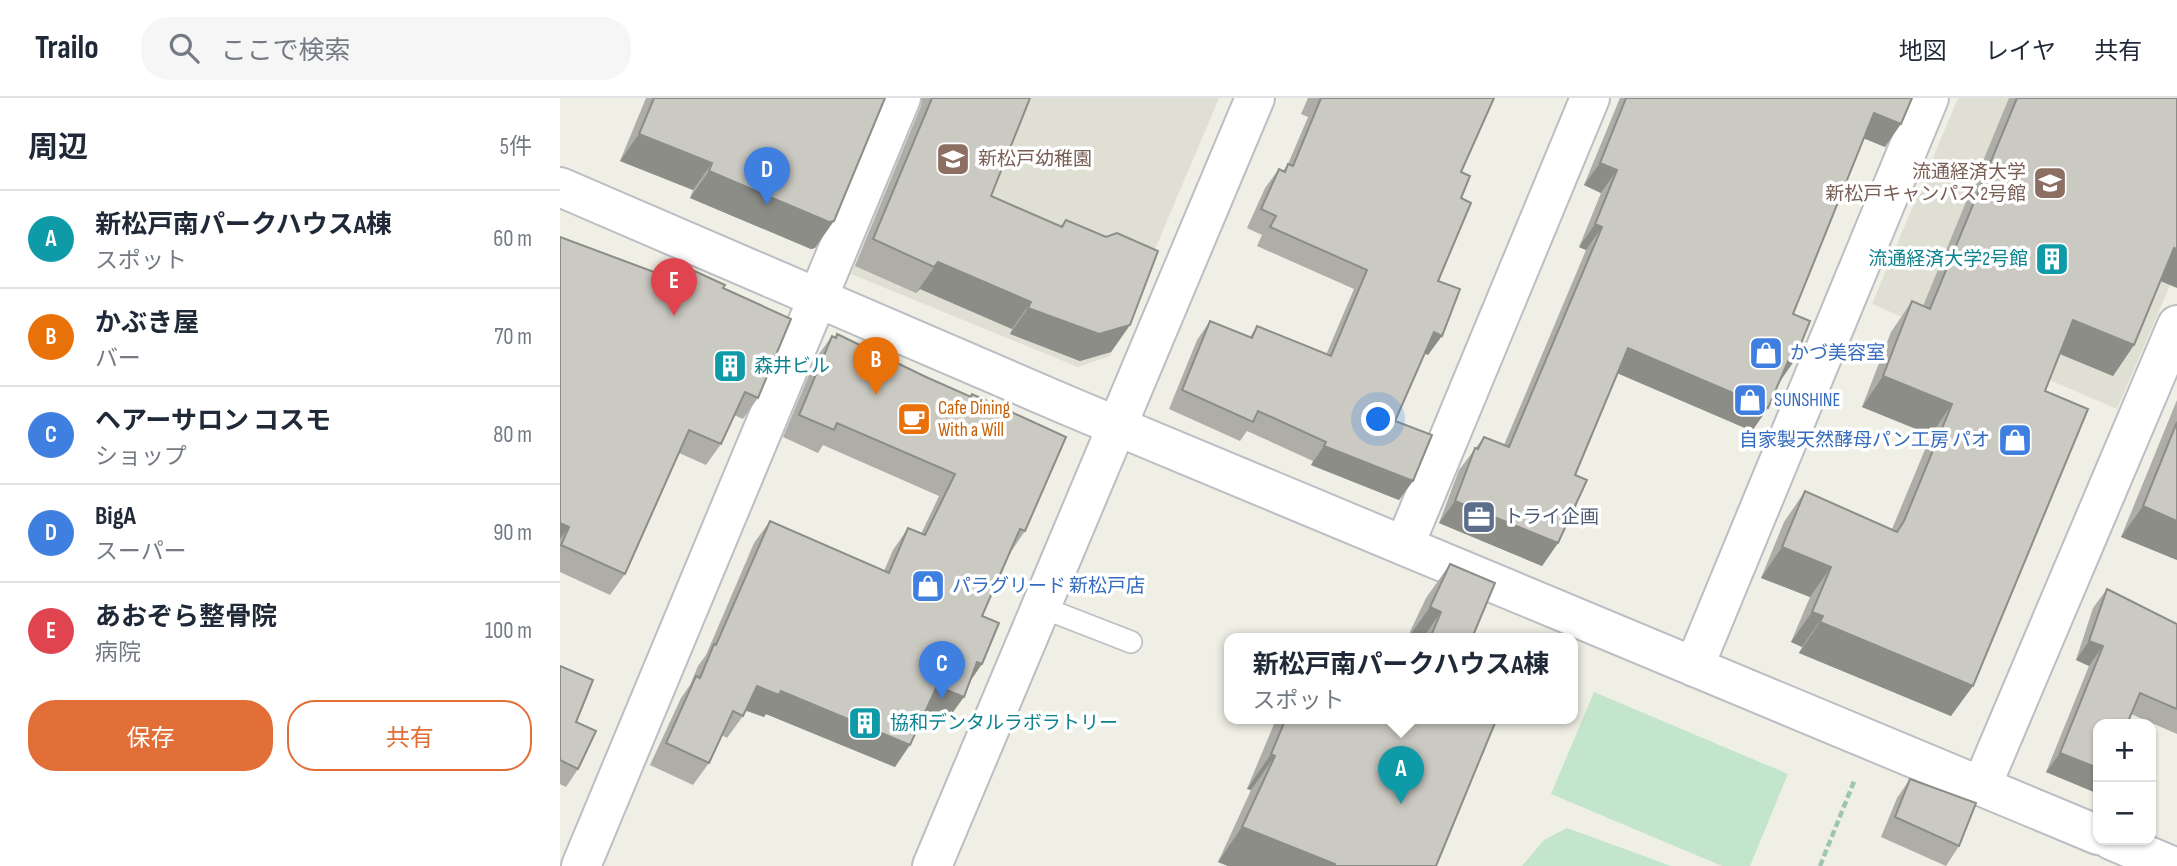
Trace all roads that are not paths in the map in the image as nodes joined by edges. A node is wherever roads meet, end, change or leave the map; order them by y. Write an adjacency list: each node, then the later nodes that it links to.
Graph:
1 (901, 98): 6 (street)
2 (1255, 98): 8 (street)
3 (1590, 98): 9 (street)
4 (1929, 98): 12 (street)
5 (560, 187): 6 (street)
6 (817, 299): 8 (street); 16 (street)
7 (2177, 325): 13 (street)
8 (1116, 426): 9 (street); 10 (street)
9 (1405, 544): 12 (street)
10 (1041, 607): 11 (lane); 17 (street)
11 (1132, 642)
12 (1694, 667): 13 (street)
13 (1982, 785): 14 (street)
14 (2093, 833)
15 (2122, 845): 18 (street)
16 (581, 866)
17 (932, 866)
18 (2172, 866)

